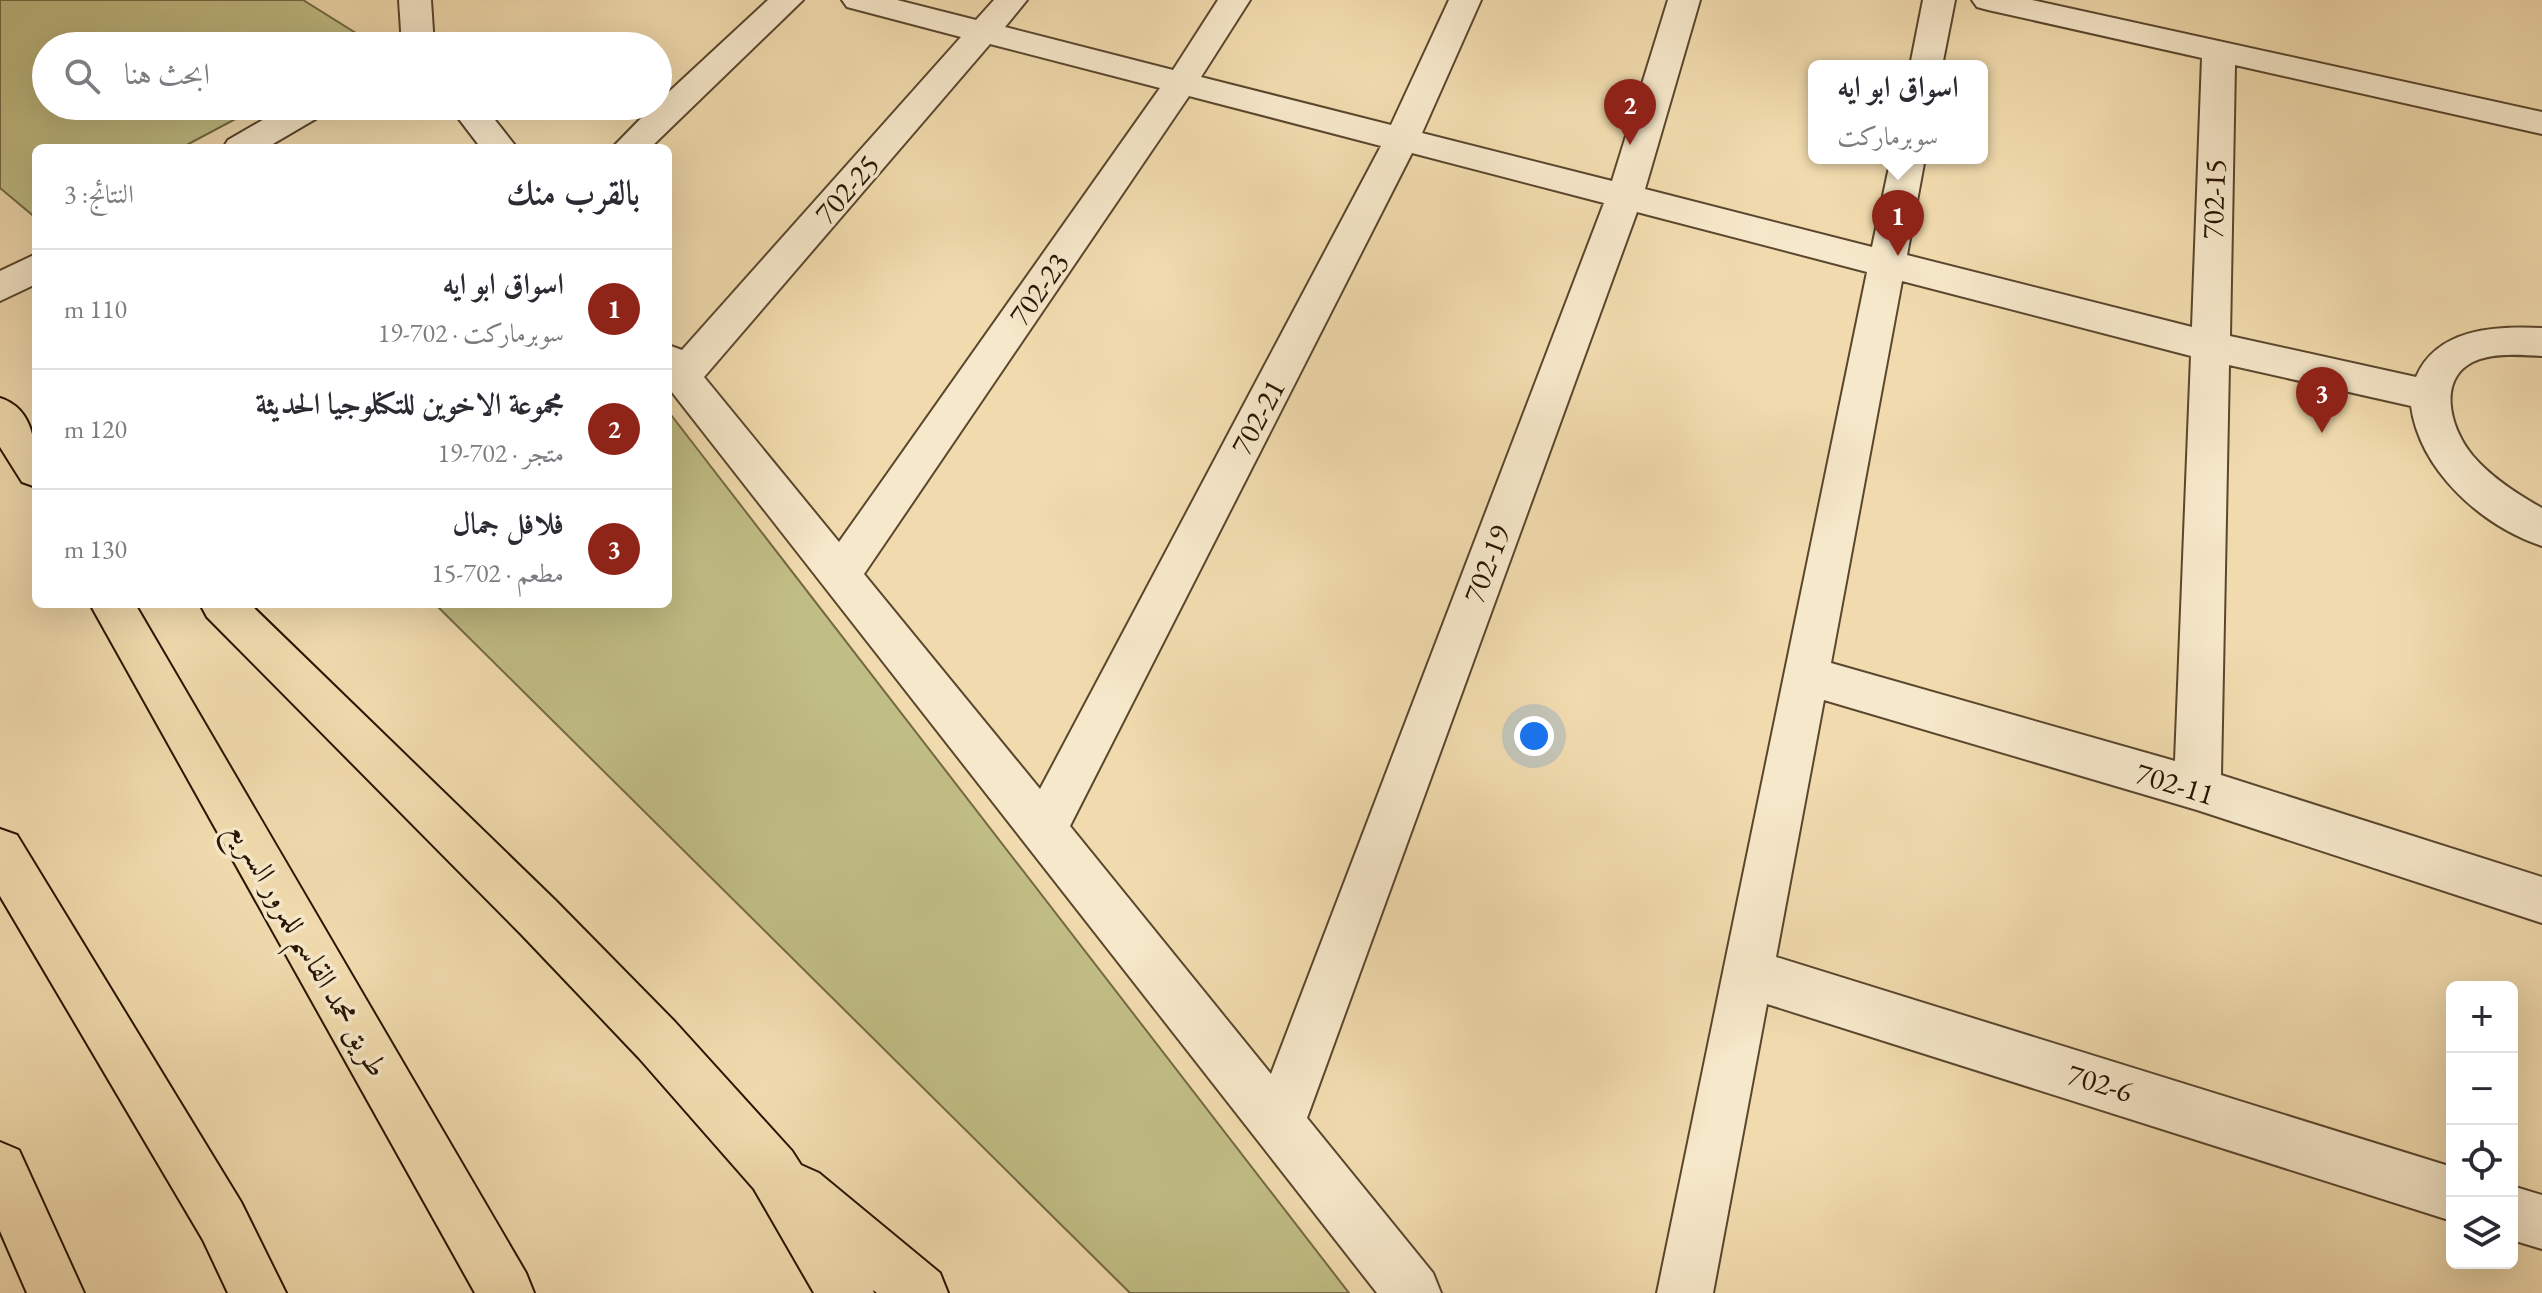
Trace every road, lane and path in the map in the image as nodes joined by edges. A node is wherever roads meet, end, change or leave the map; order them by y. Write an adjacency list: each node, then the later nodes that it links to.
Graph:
1 (415, 0): 10 (street)
2 (787, 0): 15 (street)
3 (858, 0): 11 (street)
4 (1011, 0): 11 (street, 702-25)
5 (1234, 0): 14 (street, 702-23)
6 (1465, 0): 20 (street, 702-21)
7 (1684, 0): 25 (street, 702-19)
8 (1939, 0): 13 (street)
9 (1988, 0): 12 (street)
10 (416, 32)
11 (985, 33): 14 (street); 31 (street, 702-25)
12 (2219, 52): 19 (street); 30 (street, 702-15)
13 (1927, 60)
14 (1181, 83): 20 (street); 36 (street, 702-23)
15 (672, 108)
16 (288, 120): 21 (street)
17 (477, 120): 22 (street)
18 (659, 120): 23 (street)
19 (2542, 123)
20 (1402, 139): 25 (street); 41 (street, 702-21)
21 (247, 144)
22 (497, 144)
23 (633, 144)
24 (1907, 164): 26 (street)
25 (1625, 196): 26 (street); 45 (street, 702-19)
26 (1888, 264): 30 (street); 39 (street)
27 (32, 269): 28 (street)
28 (0, 288)
29 (2542, 342): 32 (street)
30 (2209, 346): 32 (street); 40 (street, 702-15)
31 (675, 368): 36 (street)
32 (2429, 395): 35 (street)
33 (15, 428): 34 (highway)
34 (32, 463)
35 (2542, 529)
36 (840, 575): 41 (street)
37 (114, 608): 53 (highway, طريق محمد القاسم للمرور السريع)
38 (226, 608): 47 (highway)
39 (1806, 675): 40 (street, 702-11); 44 (street)
40 (2197, 789): 43 (street, 702-11)
41 (1043, 830): 45 (street)
42 (0, 851): 52 (highway)
43 (2542, 900)
44 (1748, 973): 48 (street, 702-6); 57 (street)
45 (1278, 1124): 56 (street)
46 (0, 1169): 51 (highway)
47 (773, 1170): 54 (highway); 55 (highway)
48 (2446, 1192)
49 (2518, 1215): 50 (street)
50 (2542, 1222)
51 (56, 1293)
52 (258, 1293)
53 (506, 1293)
54 (846, 1293)
55 (920, 1293)
56 (1413, 1293)
57 (1685, 1293)

